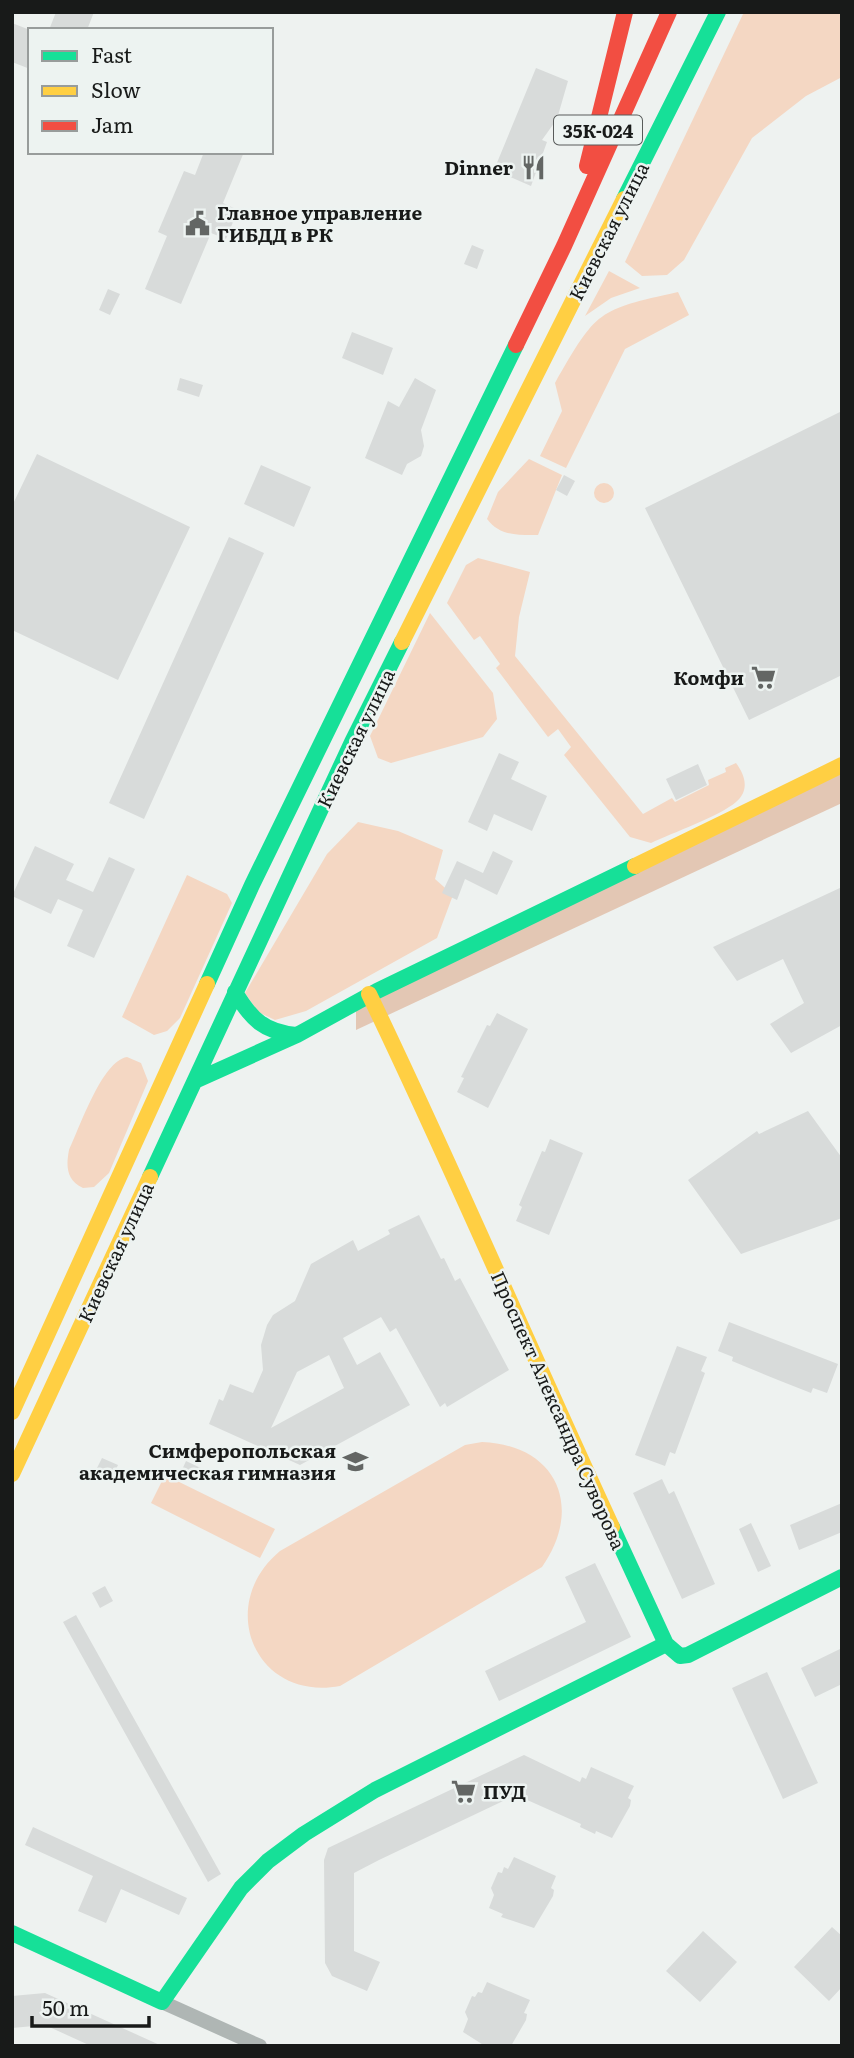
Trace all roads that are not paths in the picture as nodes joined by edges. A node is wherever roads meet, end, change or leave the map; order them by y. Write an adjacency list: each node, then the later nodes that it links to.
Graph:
1 (625, 12): 4 (main road, 35К-024)
2 (669, 12): 4 (main road, Киевская улица)
3 (719, 12): 6 (main road, Киевская улица)
4 (564, 246): 5 (main road, Киевская улица)
5 (429, 519): 6 (main road); 12 (main road, Киевская улица)
6 (458, 532): 8 (main road, Киевская улица)
7 (842, 765): 9 (main road)
8 (235, 992): 10 (main road); 11 (main road, Киевская улица)
9 (369, 994): 10 (main road); 15 (main road, Проспект Александра Суворова)
10 (297, 1035): 11 (main road)
11 (197, 1080): 13 (main road, Киевская улица)
12 (12, 1412)
13 (12, 1474)
14 (842, 1577): 15 (main road)
15 (666, 1644): 17 (main road)
16 (12, 1934): 17 (main road)
17 (162, 2002): 18 (street)
18 (260, 2046)

